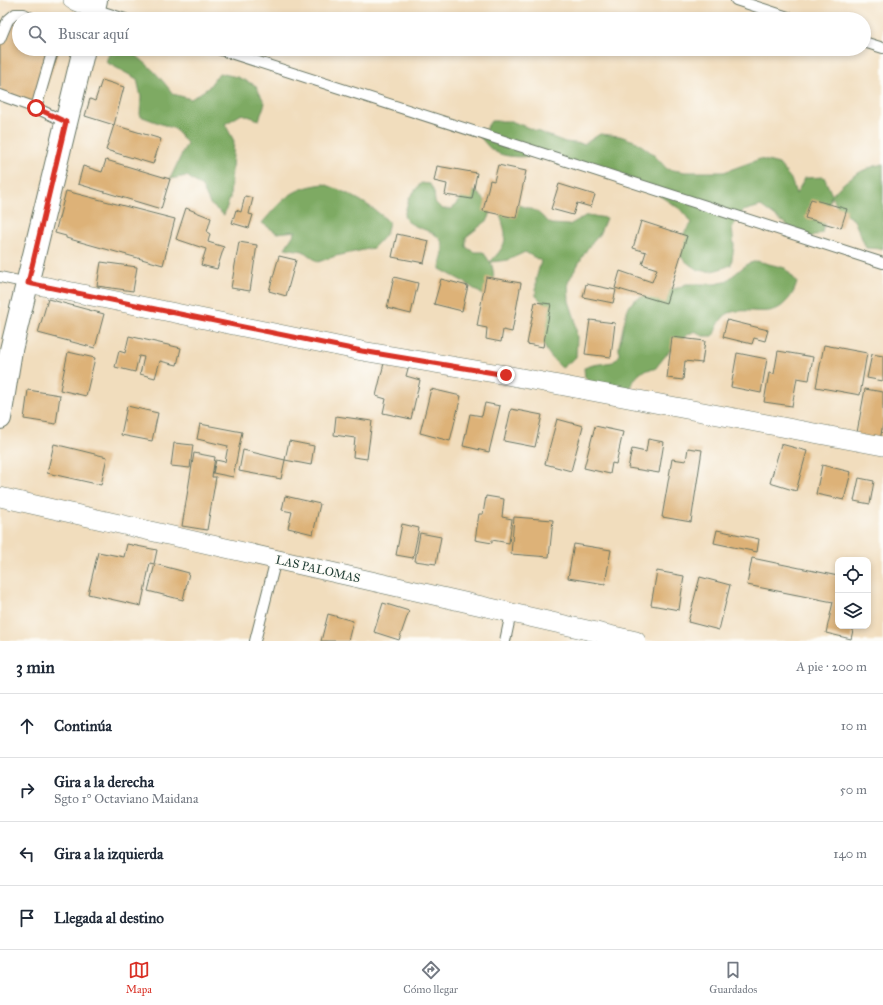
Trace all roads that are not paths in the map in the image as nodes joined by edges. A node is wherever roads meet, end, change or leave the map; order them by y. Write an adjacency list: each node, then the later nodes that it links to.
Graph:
1 (73, 0): 3 (street)
2 (736, 0): 4 (lane)
3 (94, 9)
4 (773, 12)
5 (12, 17): 6 (lane)
6 (0, 39)
7 (871, 44): 8 (lane)
8 (883, 48)
9 (51, 56): 13 (lane)
10 (82, 56): 14 (main road)
11 (240, 56): 15 (lane)
12 (0, 95): 13 (lane)
13 (36, 108): 14 (lane)
14 (66, 122): 17 (main road)
15 (883, 263)
16 (0, 277): 17 (lane)
17 (28, 283): 18 (main road); 19 (street)
18 (0, 418)
19 (883, 446)
20 (0, 497): 21 (street, LAS PALOMAS)
21 (276, 559): 22 (street, LAS PALOMAS); 23 (lane)
22 (511, 613): 24 (lane); 25 (street, LAS PALOMAS)
23 (256, 641)
24 (505, 641)
25 (636, 641)

